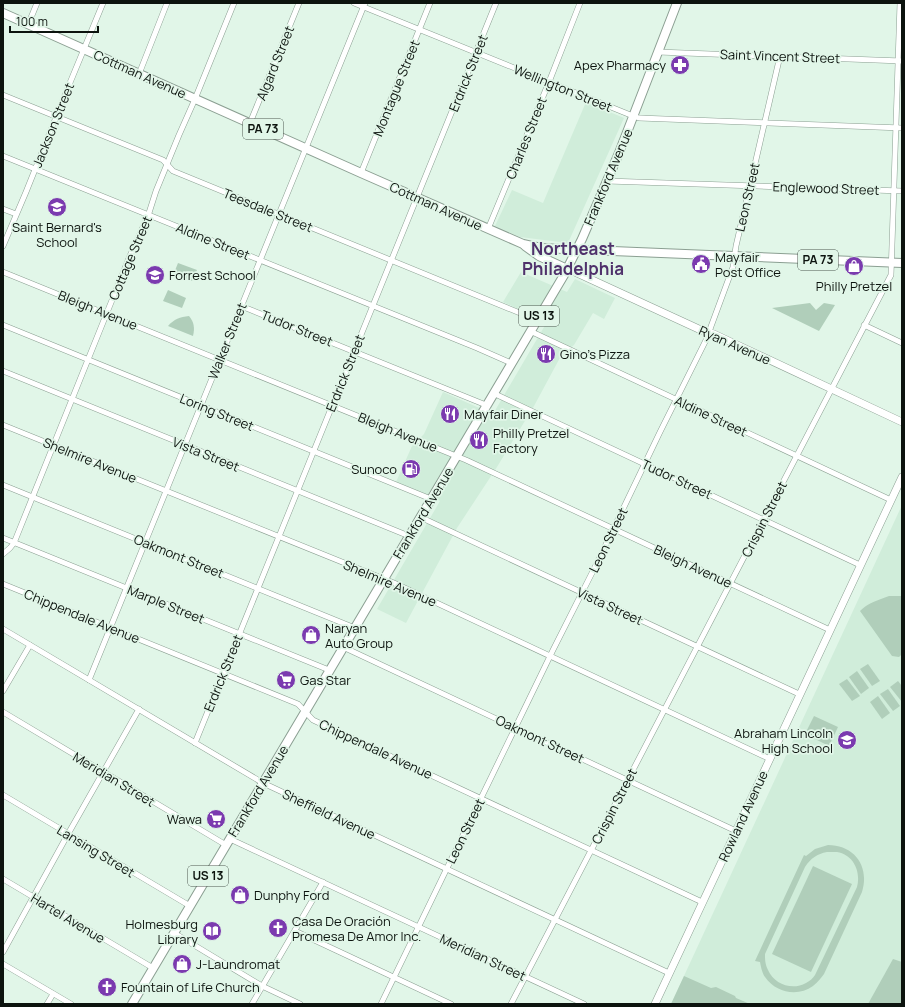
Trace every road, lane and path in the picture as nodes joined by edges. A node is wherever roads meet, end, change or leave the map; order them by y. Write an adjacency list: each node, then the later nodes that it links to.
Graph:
1 (37, 3): 14 (street)
2 (103, 3): 16 (street, Jackson Street)
3 (167, 3): 21 (street)
4 (234, 3): 24 (street, Cottage Street)
5 (299, 3): 27 (street, Algard Street)
6 (354, 3): 12 (street, Wellington Street)
7 (430, 3): 15 (street, Montague Street)
8 (496, 3): 17 (street, Erdrick Street)
9 (580, 3): 22 (street, Charles Street)
10 (677, 3): 18 (main road, Frankford Avenue / US 13)
11 (900, 3): 20 (street, Crispin Street)
12 (364, 5): 15 (street, Wellington Street); 31 (street, Walker Street)
13 (3, 13): 14 (main road, Cottman Avenue / PA 73)
14 (28, 25): 16 (main road, Cottman Avenue / PA 73)
15 (419, 30): 17 (street, Wellington Street); 35 (street, Montague Street)
16 (84, 49): 21 (main road, Cottman Avenue / PA 73); 25 (street, Jackson Street)
17 (476, 52): 22 (street, Wellington Street); 40 (street, Erdrick Street)
18 (658, 52): 19 (street, Saint Vincent Street); 26 (main road, Frankford Avenue / US 13)
19 (780, 56): 20 (street, Saint Vincent Street); 28 (street, Leon Street)
20 (900, 61): 29 (street, Crispin Street)
21 (139, 74): 24 (main road, Cottman Avenue / PA 73)
22 (549, 82): 26 (street, Wellington Street); 45 (street, Charles Street)
23 (3, 95): 25 (street, Teesdale Street)
24 (195, 99): 27 (main road, Cottman Avenue / PA 73); 33 (street, Cottage Street)
25 (56, 116): 33 (street, Teesdale Street); 34 (street, Jackson Street)
26 (633, 116): 28 (street, Wellington Street); 36 (main road, Frankford Avenue / US 13)
27 (250, 123): 31 (main road, Cottman Avenue / PA 73)
28 (765, 123): 29 (street, Wellington Street); 37 (street, Leon Street)
29 (896, 128): 30 (street, Wellington Street); 38 (street, Crispin Street)
30 (902, 128)
31 (306, 148): 35 (main road, Cottman Avenue / PA 73); 43 (street, Walker Street)
32 (3, 156): 34 (street, Aldine Street)
33 (167, 165): 43 (street, Teesdale Street); 44 (street, Cottage Street)
34 (35, 170): 42 (street, Jackson Street); 44 (street, Aldine Street)
35 (361, 173): 40 (main road, Cottman Avenue / PA 73)
36 (607, 181): 37 (street, Englewood Street); 48 (main road, Frankford Avenue / US 13)
37 (750, 186): 38 (street, Englewood Street); 49 (street, Leon Street)
38 (893, 191): 39 (street, Englewood Street); 52 (street, Crispin Street)
39 (902, 191)
40 (417, 198): 45 (main road, Cottman Avenue / PA 73); 51 (street, Erdrick Street)
41 (3, 209): 42 (street)
42 (16, 214): 47 (street, Jackson Street)
43 (278, 214): 50 (street, Walker Street); 51 (street, Teesdale Street)
44 (148, 216): 50 (street, Aldine Street); 58 (street, Cottage Street)
45 (488, 229): 46 (main road, Cottman Avenue / PA 73)
46 (523, 244): 48 (main road, Cottman Avenue / PA 73); 54 (main road)
47 (3, 246)
48 (577, 250): 49 (main road, Cottman Avenue / PA 73); 54 (main road, Frankford Avenue / US 13)
49 (734, 256): 52 (main road, Cottman Avenue / PA 73); 63 (street, Leon Street)
50 (260, 260): 56 (street, Walker Street); 57 (street, Aldine Street)
51 (392, 261): 57 (street, Erdrick Street); 59 (street, Teesdale Street)
52 (892, 263): 53 (main road, Cottman Avenue / PA 73); 61 (street, Crispin Street)
53 (902, 263)
54 (567, 269): 59 (main road, Frankford Avenue / US 13); 63 (street, Ryan Avenue)
55 (3, 272): 58 (street, Bleigh Avenue)
56 (241, 306): 65 (street, Tudor Street); 67 (street, Walker Street)
57 (373, 306): 65 (street, Erdrick Street); 68 (street, Aldine Street)
58 (107, 314): 66 (street, Cottage Street); 67 (street, Bleigh Avenue)
59 (537, 320): 62 (main road, Frankford Avenue / US 13)
60 (3, 324): 66 (street, Loring Street)
61 (864, 325): 64 (street); 70 (street, Crispin Street)
62 (530, 331): 68 (main road, Frankford Avenue / US 13); 73 (street, Aldine Street)
63 (709, 333): 70 (street, Ryan Avenue); 73 (street, Leon Street)
64 (902, 343)
65 (354, 351): 75 (street, Erdrick Street); 76 (street, Tudor Street)
66 (88, 359): 72 (street, Cottage Street); 74 (street, Loring Street)
67 (219, 360): 74 (street, Walker Street); 75 (street, Bleigh Avenue)
68 (511, 363): 71 (main road, Frankford Avenue / US 13)
69 (3, 371): 72 (street, Vista Street)
70 (832, 389): 77 (street, Ryan Avenue); 83 (street, Crispin Street)
71 (493, 393): 76 (main road, Frankford Avenue / US 13); 84 (street, Tudor Street)
72 (72, 399): 79 (street, Cottage Street); 80 (street, Vista Street)
73 (677, 400): 83 (street, Aldine Street); 84 (street, Leon Street)
74 (201, 405): 80 (street, Walker Street); 81 (street, Loring Street)
75 (332, 405): 81 (street, Erdrick Street); 82 (street, Bleigh Avenue)
76 (486, 405): 82 (main road, Frankford Avenue / US 13)
77 (902, 422)
78 (3, 425): 79 (street, Shelmire Avenue)
79 (53, 445): 87 (street, Shelmire Avenue); 89 (street, Cottage Street)
80 (185, 445): 87 (street, Walker Street); 88 (street, Vista Street)
81 (313, 451): 88 (street, Erdrick Street); 90 (street, Loring Street)
82 (456, 456): 90 (main road, Frankford Avenue / US 13); 94 (street, Bleigh Avenue)
83 (797, 456): 91 (street, Aldine Street); 93 (street, Crispin Street)
84 (645, 464): 93 (street, Tudor Street); 94 (street, Leon Street)
85 (902, 477): 91 (street, Rowland Avenue)
86 (3, 485): 89 (street, Oakmont Street)
87 (166, 491): 96 (street, Shelmire Avenue); 99 (street, Walker Street)
88 (297, 491): 95 (street, Vista Street); 96 (street, Erdrick Street)
89 (33, 497): 98 (street, Cottage Street); 99 (street, Oakmont Street)
90 (431, 499): 92 (main road, Frankford Avenue / US 13)
91 (891, 500): 101 (street, Rowland Avenue)
92 (420, 517): 95 (main road, Frankford Avenue / US 13); 107 (street, Vista Street)
93 (763, 520): 101 (street, Tudor Street); 103 (street, Crispin Street)
94 (613, 528): 103 (street, Bleigh Avenue); 107 (street, Leon Street)
95 (409, 536): 102 (main road, Frankford Avenue / US 13)
96 (278, 537): 102 (street, Shelmire Avenue); 106 (street, Erdrick Street)
97 (3, 538): 98 (street, Marple Street)
98 (14, 542): 100 (street, Cottage Street); 105 (street, Marple Street)
99 (145, 543): 105 (street, Walker Street); 106 (street, Oakmont Street)
100 (3, 554)
101 (860, 565): 111 (street, Rowland Avenue)
102 (383, 579): 110 (main road, Frankford Avenue / US 13); 116 (street, Shelmire Avenue)
103 (730, 583): 111 (street, Bleigh Avenue); 114 (street, Crispin Street)
104 (3, 584): 109 (street, Chippendale Avenue)
105 (126, 588): 109 (street, Walker Street); 112 (street, Marple Street)
106 (258, 588): 110 (street, Oakmont Street); 112 (street, Erdrick Street)
107 (582, 592): 114 (street, Vista Street); 116 (street, Leon Street)
108 (3, 628): 113 (street, Sheffield Avenue)
109 (110, 628): 118 (street, Chippendale Avenue); 119 (street, Walker Street)
110 (354, 628): 115 (main road, Frankford Avenue / US 13)
111 (830, 630): 121 (street, Rowland Avenue)
112 (239, 634): 117 (street, Marple Street); 118 (street, Erdrick Street)
113 (30, 645): 119 (street, Sheffield Avenue); 120 (street)
114 (697, 646): 121 (street, Vista Street); 123 (street, Crispin Street)
115 (343, 647): 117 (main road, Frankford Avenue / US 13); 126 (street, Oakmont Street)
116 (550, 657): 123 (street, Shelmire Avenue); 126 (street, Leon Street)
117 (329, 670): 125 (main road, Frankford Avenue / US 13)
118 (223, 674): 125 (street, Chippendale Avenue); 127 (street, Erdrick Street)
119 (89, 680): 122 (street, Sheffield Avenue)
120 (3, 691)
121 (799, 694): 128 (street, Rowland Avenue)
122 (139, 709): 127 (street, Sheffield Avenue); 129 (street)
123 (664, 710): 128 (street, Shelmire Avenue); 130 (street, Crispin Street)
124 (3, 712): 129 (street, Meridian Street)
125 (305, 712): 131 (main road, Frankford Avenue / US 13); 133 (street, Chippendale Avenue)
126 (516, 728): 130 (street, Oakmont Street); 133 (street, Leon Street)
127 (195, 742): 131 (street, Sheffield Avenue)
128 (770, 759): 134 (street, Rowland Avenue)
129 (103, 772): 135 (street); 136 (street, Meridian Street)
130 (628, 780): 134 (street, Oakmont Street); 137 (street, Crispin Street)
131 (263, 783): 136 (main road, Frankford Avenue / US 13); 138 (street, Sheffield Avenue)
132 (3, 795): 135 (street, Lansing Street)
133 (481, 798): 137 (street, Chippendale Avenue); 138 (street, Leon Street)
134 (736, 831): 142 (street, Rowland Avenue)
135 (68, 834): 141 (street); 143 (street, Lansing Street)
136 (228, 842): 140 (street, Meridian Street); 143 (main road, Frankford Avenue / US 13)
137 (591, 850): 142 (street, Chippendale Avenue); 144 (street, Crispin Street)
138 (447, 869): 144 (street, Sheffield Avenue); 145 (street, Leon Street)
139 (3, 879): 141 (street, Hartel Avenue)
140 (324, 882): 145 (street, Meridian Street); 146 (street)
141 (33, 897): 148 (street); 150 (street, Hartel Avenue)
142 (702, 902): 151 (street, Rowland Avenue)
143 (190, 906): 147 (main road, Frankford Avenue / US 13)
144 (555, 920): 151 (street, Sheffield Avenue); 153 (street, Crispin Street)
145 (419, 927): 152 (street, Leon Street); 153 (street, Meridian Street)
146 (295, 931): 152 (street); 154 (street)
147 (174, 933): 150 (main road, Frankford Avenue / US 13); 154 (street)
148 (3, 952)
149 (3, 964): 155 (street)
150 (153, 968): 158 (main road, Frankford Avenue / US 13)
151 (669, 973): 165 (street, Rowland Avenue)
152 (394, 977): 161 (street, Leon Street); 162 (street)
153 (526, 977): 163 (street, Crispin Street); 164 (street, Meridian Street)
154 (262, 986): 159 (street); 160 (street)
155 (53, 994): 156 (street); 157 (street)
156 (47, 1004)
157 (71, 1004)
158 (132, 1004)
159 (252, 1004)
160 (300, 1004)
161 (381, 1004)
162 (451, 1004)
163 (511, 1004)
164 (584, 1004)
165 (655, 1004)

